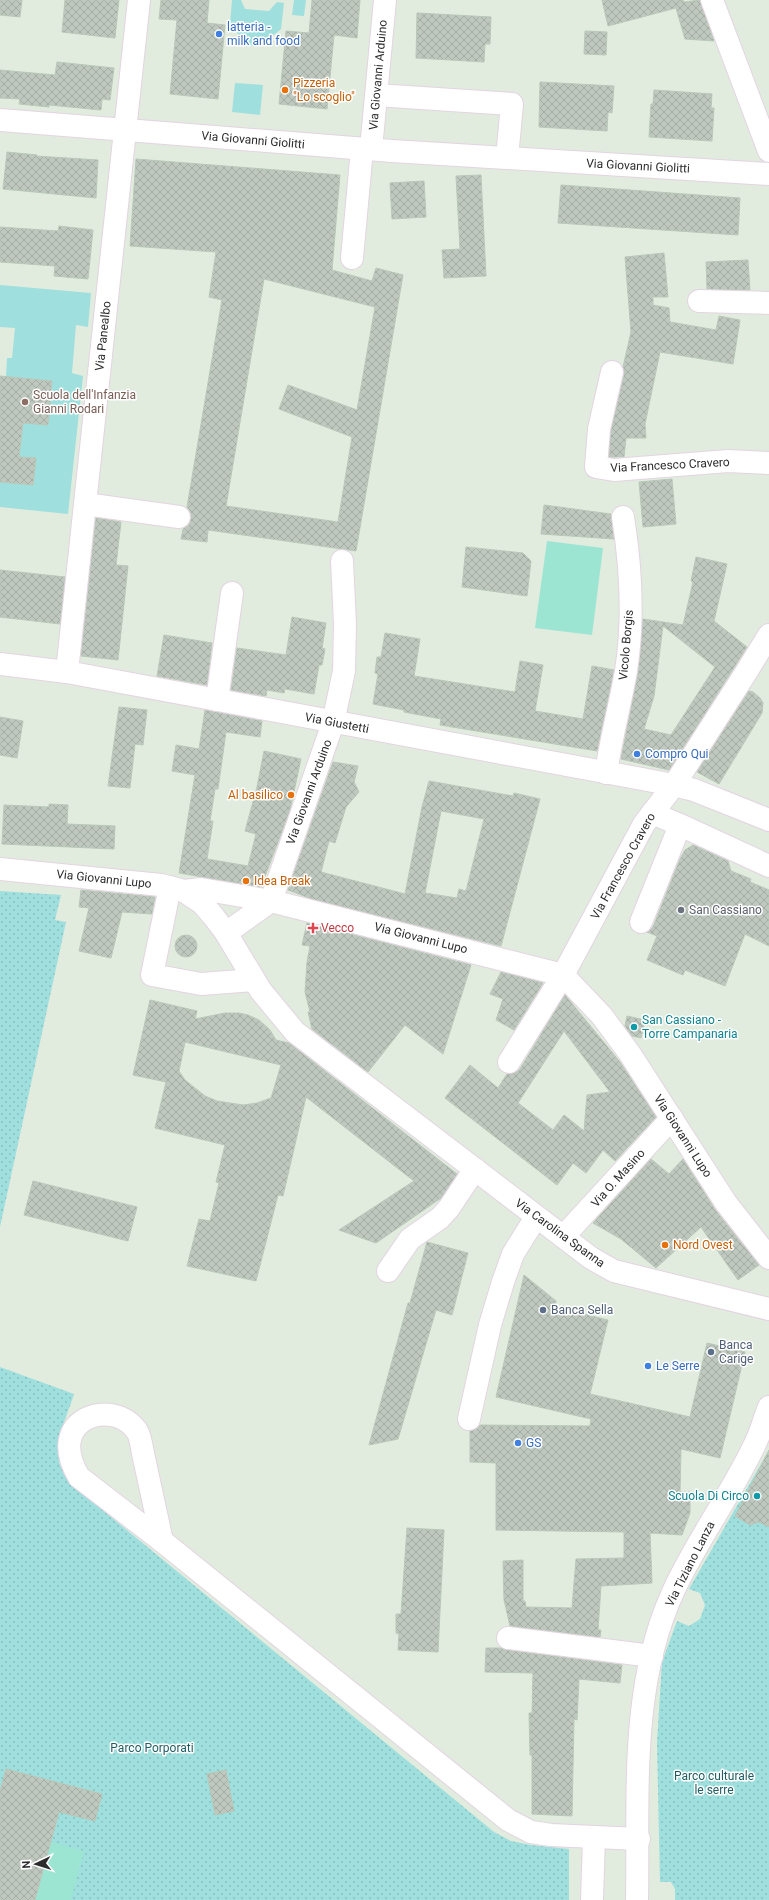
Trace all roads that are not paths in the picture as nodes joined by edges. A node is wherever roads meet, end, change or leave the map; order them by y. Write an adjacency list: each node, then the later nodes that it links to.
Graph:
1 (139, 0): 6 (street, Via Panealbo)
2 (385, 0): 4 (street, Via Giovanni Arduino)
3 (712, 0): 8 (street)
4 (376, 94): 7 (street, Via Giovanni Arduino); 9 (street)
5 (0, 120): 6 (street, Via Giovanni Giolitti)
6 (126, 130): 7 (street, Via Giovanni Giolitti); 16 (street, Via Panealbo)
7 (366, 149): 9 (street, Via Giovanni Giolitti); 11 (street, Via Giovanni Arduino)
8 (769, 152)
9 (507, 158): 10 (street, Via Giovanni Giolitti)
10 (769, 174)
11 (352, 258)
12 (699, 301): 13 (street)
13 (769, 303)
14 (612, 372): 15 (street, Via Francesco Cravero)
15 (769, 463)
16 (85, 504): 17 (street); 23 (street, Via Panealbo)
17 (179, 517)
18 (623, 517): 26 (street, Vicolo Borgis)
19 (342, 561): 25 (street, Via Giovanni Arduino)
20 (232, 593): 24 (street)
21 (769, 635): 27 (street, Via Francesco Cravero)
22 (0, 664): 23 (street, Via Giustetti)
23 (68, 672): 24 (street, Via Giustetti)
24 (217, 700): 25 (street, Via Giustetti)
25 (333, 723): 26 (street, Via Giustetti); 34 (street, Via Giovanni Arduino)
26 (606, 772): 27 (street, Via Giustetti)
27 (674, 785): 28 (street, Via Francesco Cravero); 29 (street, Via Giustetti)
28 (652, 813): 30 (street); 37 (street, Via Francesco Cravero)
29 (769, 820)
30 (680, 825): 31 (street); 35 (street)
31 (769, 866)
32 (0, 869): 33 (street, Via Giovanni Lupo)
33 (177, 889): 34 (street, Via Giovanni Lupo); 36 (street, Via Carolina Spanna); 38 (street)
34 (271, 901): 36 (street); 37 (street, Via Giovanni Lupo)
35 (641, 922)
36 (226, 933): 38 (street, Via Carolina Spanna)
37 (568, 966): 39 (street, Via Francesco Cravero); 40 (street, Via Giovanni Lupo)
38 (254, 980): 41 (street, Via Carolina Spanna)
39 (508, 1062)
40 (672, 1118): 43 (street, Via O. Masino); 44 (street, Via Giovanni Lupo)
41 (475, 1169): 42 (street, Via Carolina Spanna); 45 (street)
42 (536, 1217): 43 (street, Via Carolina Spanna); 48 (street)
43 (563, 1237): 46 (street, Via Carolina Spanna)
44 (769, 1258)
45 (388, 1271)
46 (768, 1306)
47 (769, 1407): 51 (street, Via Tiziano Lanza)
48 (469, 1419)
49 (162, 1541): 49 (street); 52 (street)
50 (508, 1638): 51 (street)
51 (652, 1656): 53 (street, Via Tiziano Lanza)
52 (594, 1838): 53 (street); 54 (street)
53 (639, 1839): 55 (street, Via Tiziano Lanza)
54 (592, 1900)
55 (637, 1900)

